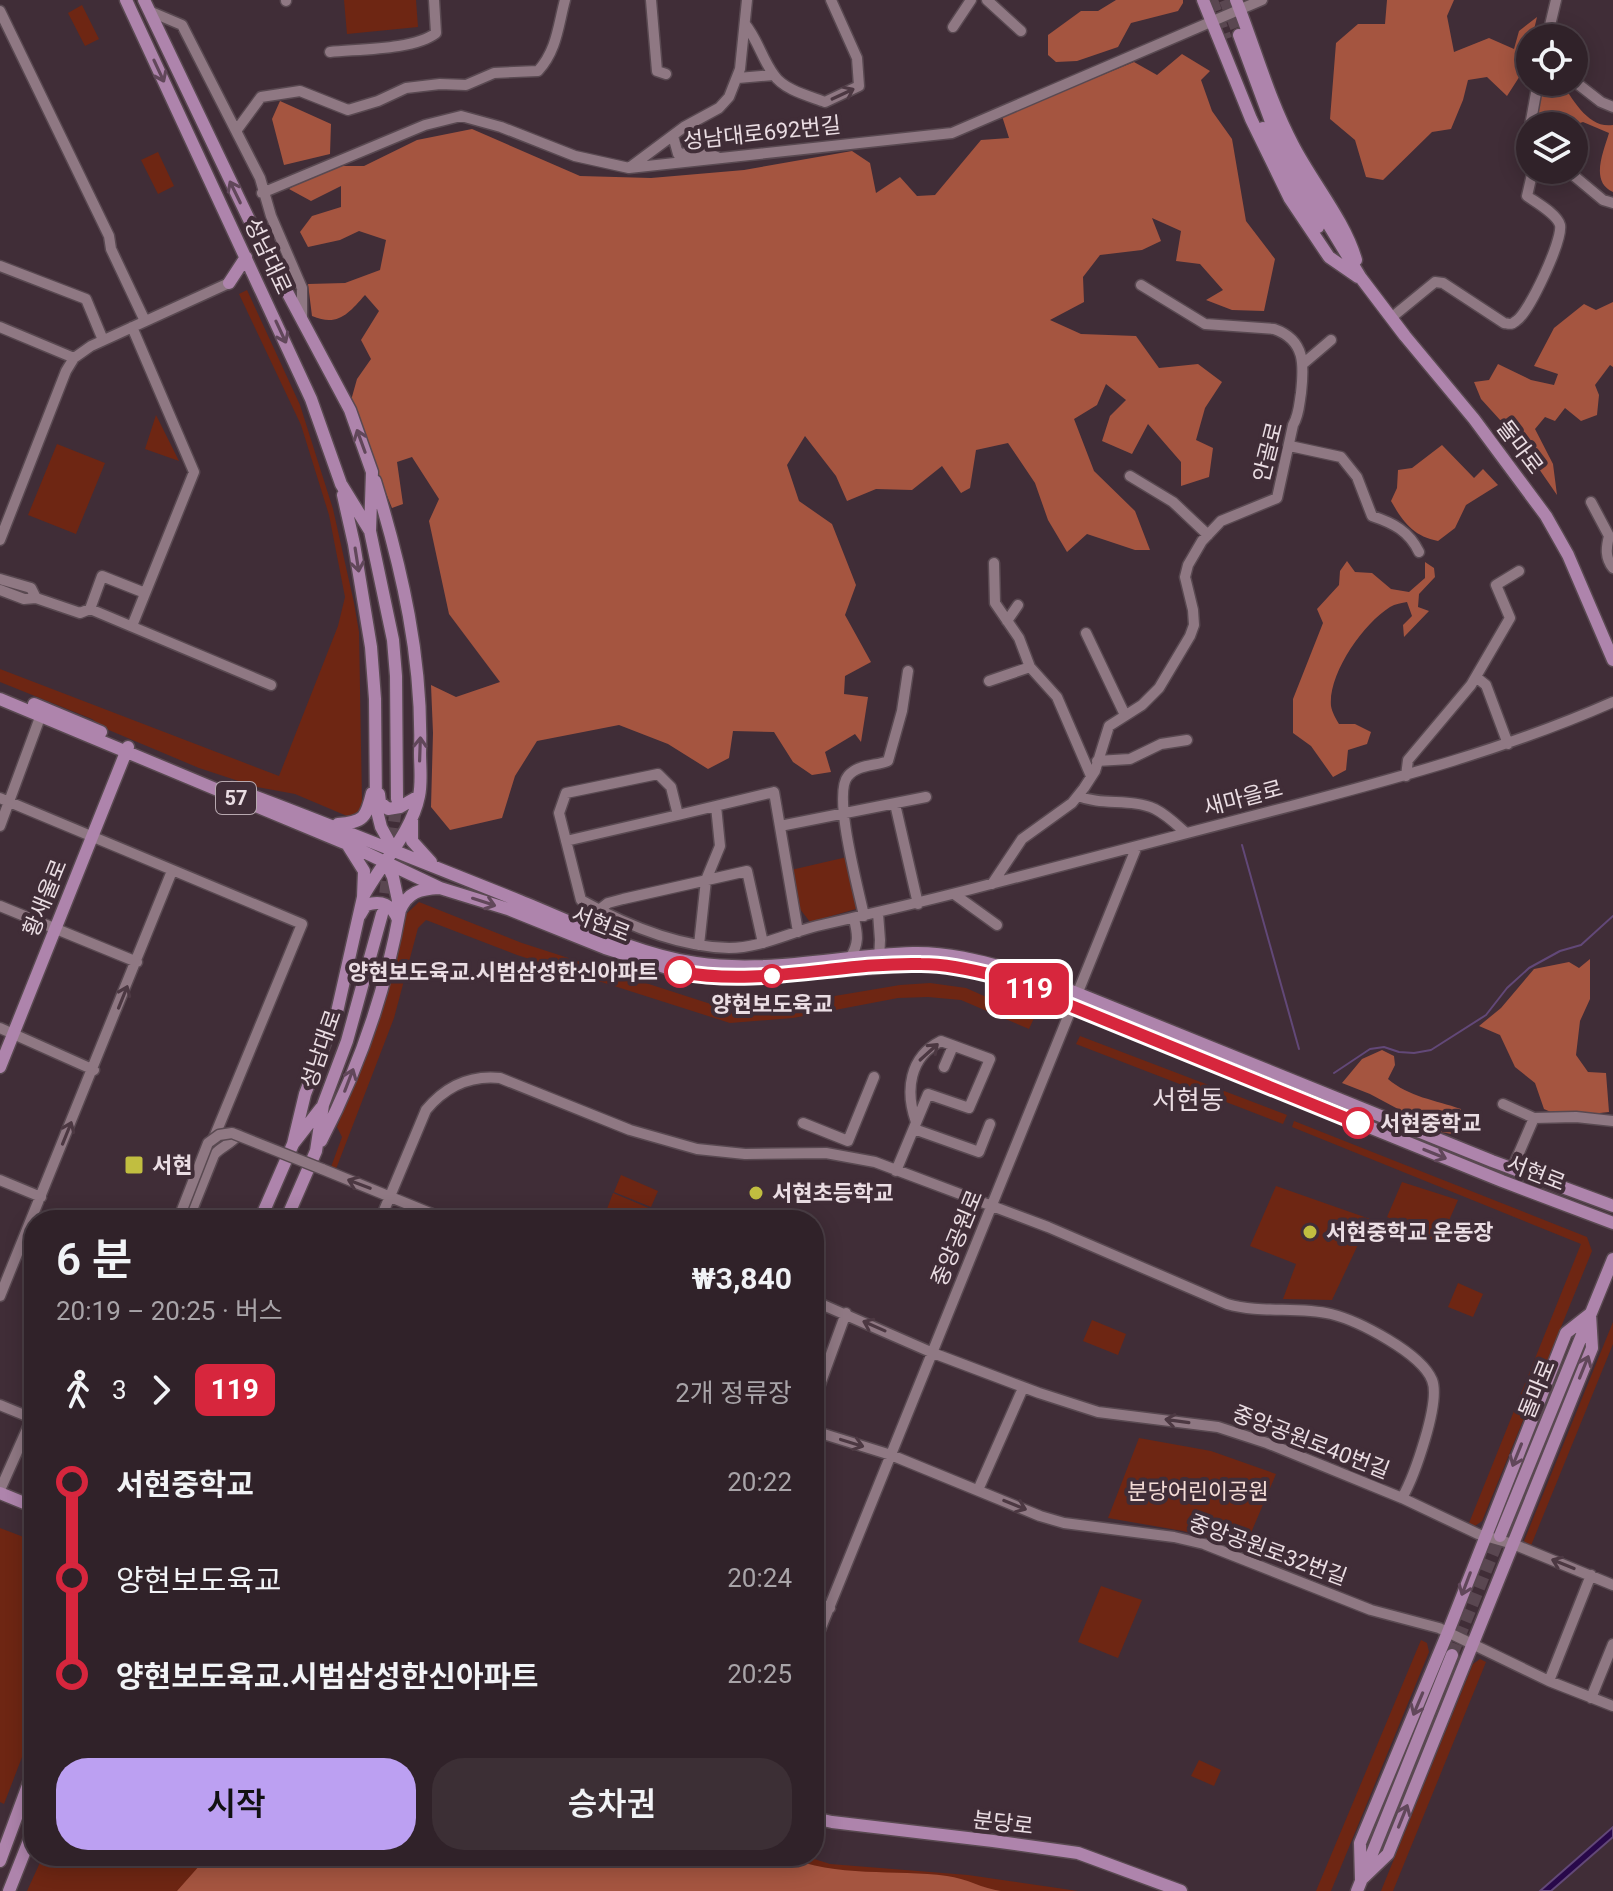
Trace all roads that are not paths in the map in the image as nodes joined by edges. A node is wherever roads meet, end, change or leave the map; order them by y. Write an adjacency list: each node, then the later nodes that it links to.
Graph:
1 (126, 0): 35 (main road, 성남대로, one-way to 35)
2 (434, 0): 21 (street)
3 (565, 0): 27 (street)
4 (651, 0): 22 (street)
5 (747, 0): 16 (street)
6 (831, 0): 23 (street, one-way to 6)
7 (971, 0): 18 (street)
8 (987, 0): 19 (street)
9 (1203, 0): 15 (main road)
10 (1262, 0): 12 (street, 성남대로692번길)
11 (1556, 0): 17 (street)
12 (1238, 5): 15 (street, 성남대로692번길); 37 (main road)
13 (146, 6): 27 (street); 43 (main road, 성남대로, one-way to 13)
14 (0, 11): 42 (street)
15 (1212, 22): 29 (street, 성남대로692번길); 37 (main road)
16 (745, 24): 23 (street); 24 (street)
17 (1550, 24)
18 (953, 27)
19 (1021, 31)
20 (1232, 37): 37 (main road, 돌마로)
21 (330, 52)
22 (644, 65)
23 (774, 75): 24 (street)
24 (738, 78): 28 (street)
25 (1588, 92): 26 (street)
26 (1613, 107)
27 (236, 131): 33 (street)
28 (673, 136): 29 (street); 30 (street)
29 (718, 158): 30 (street, 성남대로692번길)
30 (629, 168): 33 (street, 성남대로692번길)
31 (1530, 184): 41 (street)
32 (1584, 184): 34 (street)
33 (262, 193): 43 (street)
34 (1613, 203)
35 (246, 257): 38 (main road, 성남대로); 39 (main road)
36 (0, 266): 46 (street)
37 (1361, 278): 41 (main road, 돌마로)
38 (258, 282): 39 (main road); 53 (main road, 성남대로, one-way to 53)
39 (229, 283): 42 (street)
40 (1141, 285): 49 (street)
41 (1391, 318): 71 (main road, 돌마로)
42 (145, 321): 45 (street)
43 (302, 323): 51 (main road, 성남대로, one-way to 43)
44 (0, 327): 48 (street)
45 (132, 327): 46 (street); 64 (street)
46 (103, 340): 48 (street)
47 (1331, 340): 49 (street)
48 (74, 358): 57 (street)
49 (1304, 363): 50 (street, 안골로)
50 (1290, 446): 56 (street, 안골로); 58 (street)
51 (372, 472): 55 (main road, 성남대로); 89 (main road, one-way to 51)
52 (1130, 476): 56 (street)
53 (341, 484): 55 (main road, 성남대로); 88 (main road, one-way to 88)
54 (1591, 502): 60 (street)
55 (370, 531): 92 (main road, 성남대로)
56 (1208, 535): 81 (street, 안골로)
57 (0, 540)
58 (1419, 552)
59 (994, 563): 68 (street)
60 (1613, 568)
61 (1519, 571): 74 (street)
62 (0, 579): 65 (street)
63 (0, 590): 65 (street)
64 (145, 593): 67 (street); 69 (street)
65 (36, 598): 67 (street)
66 (1018, 605): 68 (street)
67 (90, 609): 69 (street)
68 (1007, 621): 72 (street)
69 (132, 626): 76 (street)
70 (1086, 633): 81 (street)
71 (1613, 660)
72 (1030, 667): 75 (street); 86 (street)
73 (908, 671): 97 (street)
74 (1476, 677): 83 (street); 87 (street)
75 (989, 681)
76 (271, 685)
77 (0, 690): 80 (main road, 서현로 / 57)
78 (0, 699): 80 (main road, 서현로 / 57)
79 (1613, 702): 83 (street, 새마을로)
80 (42, 712): 84 (main road, 서현로 / 57); 93 (street)
81 (1125, 715): 85 (street, 안골로)
82 (1187, 740): 85 (street)
83 (1508, 744): 87 (street, 새마을로)
84 (128, 748): 99 (main road, 서현로 / 57); 103 (main road, 황새울로); 105 (main road, 서현로 / 57)
85 (1097, 761): 86 (street, 안골로)
86 (1091, 776): 90 (street, 안골로)
87 (1406, 776): 102 (street, 새마을로)
88 (376, 779): 89 (main road); 99 (main road); 107 (main road)
89 (419, 796): 96 (main road)
90 (1078, 796): 102 (street); 112 (street, 안골로)
91 (926, 797): 94 (street)
92 (397, 799)
93 (5, 800): 100 (street); 103 (street)
94 (895, 804): 97 (street); 116 (street)
95 (716, 806): 98 (street); 101 (street); 111 (street)
96 (413, 814): 107 (main road); 109 (main road)
97 (843, 814): 101 (street); 123 (street)
98 (678, 815): 104 (street); 104 (street)
99 (332, 825): 107 (main road, 서현로 / 57)
100 (0, 826)
101 (780, 826): 126 (street)
102 (1186, 833): 106 (street, 새마을로)
103 (91, 838): 110 (street); 125 (main road, 황새울로)
104 (566, 841): 118 (street, 새마을로)
105 (347, 844): 108 (main road, 서현로 / 57); 115 (main road)
106 (1137, 846): 112 (street, 새마을로); 132 (street, 중앙공원로)
107 (393, 849): 108 (main road); 109 (main road, 서현로 / 57)
108 (386, 862): 113 (main road, 서현로 / 57); 115 (main road); 121 (main road)
109 (440, 869): 129 (main road, 서현로 / 57)
110 (172, 871): 131 (street); 159 (street)
111 (706, 880): 118 (street); 127 (street); 128 (street)
112 (992, 884): 114 (street, 새마을로)
113 (440, 888): 121 (main road); 130 (main road, 서현로 / 57, one-way to 130)
114 (954, 894): 116 (street, 새마을로); 124 (street)
115 (363, 897): 122 (main road)
116 (918, 904): 119 (street, 새마을로)
117 (0, 906): 125 (street)
118 (599, 910): 128 (street, 새마을로)
119 (878, 913): 123 (street, 새마을로); 130 (street)
120 (382, 914): 142 (main road, 성남대로)
121 (399, 915): 122 (main road); 150 (main road, one-way to 121)
122 (359, 916): 149 (main road)
123 (859, 918): 126 (street, 새마을로); 129 (street)
124 (997, 925)
125 (55, 928): 131 (street); 135 (main road, 황새울로)
126 (798, 932): 127 (street, 새마을로)
127 (763, 943): 128 (street, 새마을로)
128 (699, 945)
129 (850, 958): 130 (main road, 서현로 / 57)
130 (878, 961): 132 (main road, 서현로 / 57); 133 (main road, 서현로 / 57)
131 (137, 962): 139 (street, one-way to 131)
132 (1078, 994): 133 (street, 중앙공원로); 151 (main road, 서현로 / 57)
133 (1072, 1007): 157 (street, 중앙공원로); 166 (main road, 서현로 / 57, one-way to 166)
134 (0, 1028): 135 (street)
135 (13, 1034): 137 (main road, 황새울로); 139 (street)
136 (953, 1046): 138 (street); 147 (street, one-way to 136); 147 (street)
137 (0, 1067)
138 (944, 1067)
139 (94, 1070): 155 (street, one-way to 139)
140 (874, 1077): 145 (street)
141 (1503, 1104): 143 (street)
142 (323, 1105): 149 (main road, 성남대로); 150 (main road, 성남대로)
143 (1534, 1118): 144 (street); 151 (street)
144 (1613, 1121)
145 (803, 1123)
146 (990, 1124): 147 (street)
147 (915, 1125): 152 (street)
148 (238, 1135): 154 (street, one-way to 148, bridge); 160 (street, bridge); 161 (street)
149 (293, 1144): 162 (main road, 성남대로)
150 (316, 1151): 163 (main road, 성남대로)
151 (1512, 1169): 156 (main road, 서현로 / 57)
152 (896, 1171): 154 (street); 157 (street)
153 (0, 1180): 155 (street)
154 (389, 1196): 164 (street); 165 (street)
155 (41, 1197): 158 (street)
156 (1613, 1206)
157 (990, 1207): 173 (street, 중앙공원로); 183 (street)
158 (36, 1210)
159 (183, 1210)
160 (183, 1210)
161 (192, 1210)
162 (264, 1210)
163 (290, 1210)
164 (384, 1210)
165 (423, 1210)
166 (1613, 1223)
167 (24, 1238): 169 (street)
168 (1613, 1259): 172 (main road, 돌마로)
169 (0, 1296)
170 (824, 1305): 171 (street, 중앙공원로40번길)
171 (846, 1313): 173 (street, 중앙공원로40번길, one-way to 171); 174 (street)
172 (1590, 1314): 185 (main road, 돌마로); 186 (main road, one-way to 186); 187 (main road, one-way to 172)
173 (933, 1353): 175 (street, 중앙공원로40번길); 180 (street, 중앙공원로)
174 (824, 1374)
175 (1023, 1388): 181 (street); 183 (street, 중앙공원로40번길, one-way to 175)
176 (0, 1405): 177 (street)
177 (24, 1414)
178 (824, 1434): 180 (street, 중앙공원로32번길, one-way to 180)
179 (24, 1438): 182 (street)
180 (891, 1455): 181 (street, 중앙공원로32번길); 191 (street, 중앙공원로)
181 (978, 1490): 193 (street, 중앙공원로32번길, one-way to 193)
182 (0, 1492): 184 (main road)
183 (1402, 1498): 186 (street, 중앙공원로40번길)
184 (24, 1503)
185 (1500, 1536)
186 (1485, 1537): 187 (street, 중앙공원로40번길); 193 (main road, one-way to 193)
187 (1513, 1544): 188 (street, 중앙공원로40번길, one-way to 187); 194 (main road)
188 (1591, 1575): 189 (street, 중앙공원로40번길); 197 (street)
189 (1613, 1585)
190 (824, 1606): 191 (street)
191 (830, 1608): 192 (street, 중앙공원로)
192 (824, 1622)
193 (1448, 1632): 194 (street, 중앙공원로32번길); 204 (main road, one-way to 204)
194 (1474, 1644): 197 (street, 중앙공원로32번길); 204 (main road, one-way to 194)
195 (1613, 1644): 198 (street)
196 (1452, 1655): 204 (main road)
197 (1549, 1681): 198 (street, 중앙공원로32번길)
198 (1591, 1698): 199 (street, 중앙공원로32번길)
199 (1613, 1706)
200 (24, 1796): 203 (main road)
201 (824, 1820): 206 (main road, 분당로)
202 (24, 1853): 205 (main road)
203 (0, 1861)
204 (1359, 1885)
205 (9, 1891)
206 (1181, 1891)

